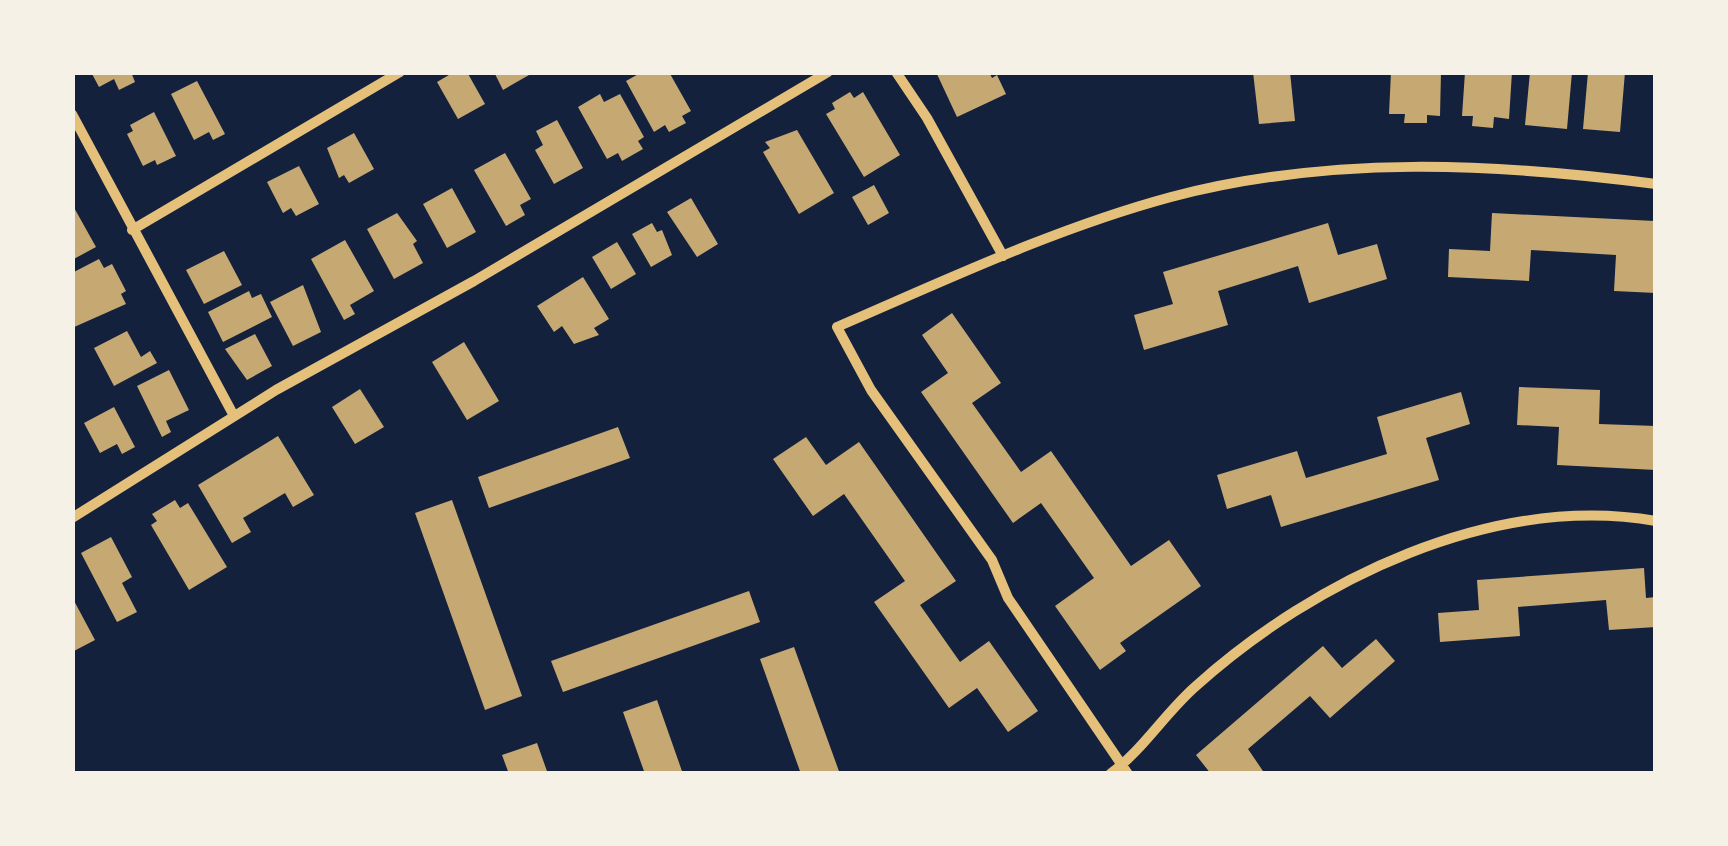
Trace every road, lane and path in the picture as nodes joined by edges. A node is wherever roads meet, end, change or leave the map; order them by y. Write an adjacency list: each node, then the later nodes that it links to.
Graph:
1 (400, 72): 6 (street)
2 (828, 72): 8 (street)
3 (896, 72): 7 (street)
4 (72, 114): 6 (street)
5 (1656, 184): 7 (street)
6 (132, 230): 8 (street)
7 (1003, 256): 11 (street)
8 (234, 416): 9 (street)
9 (72, 518)
10 (1656, 521): 11 (street)
11 (1125, 769): 12 (street)
12 (1110, 774)

